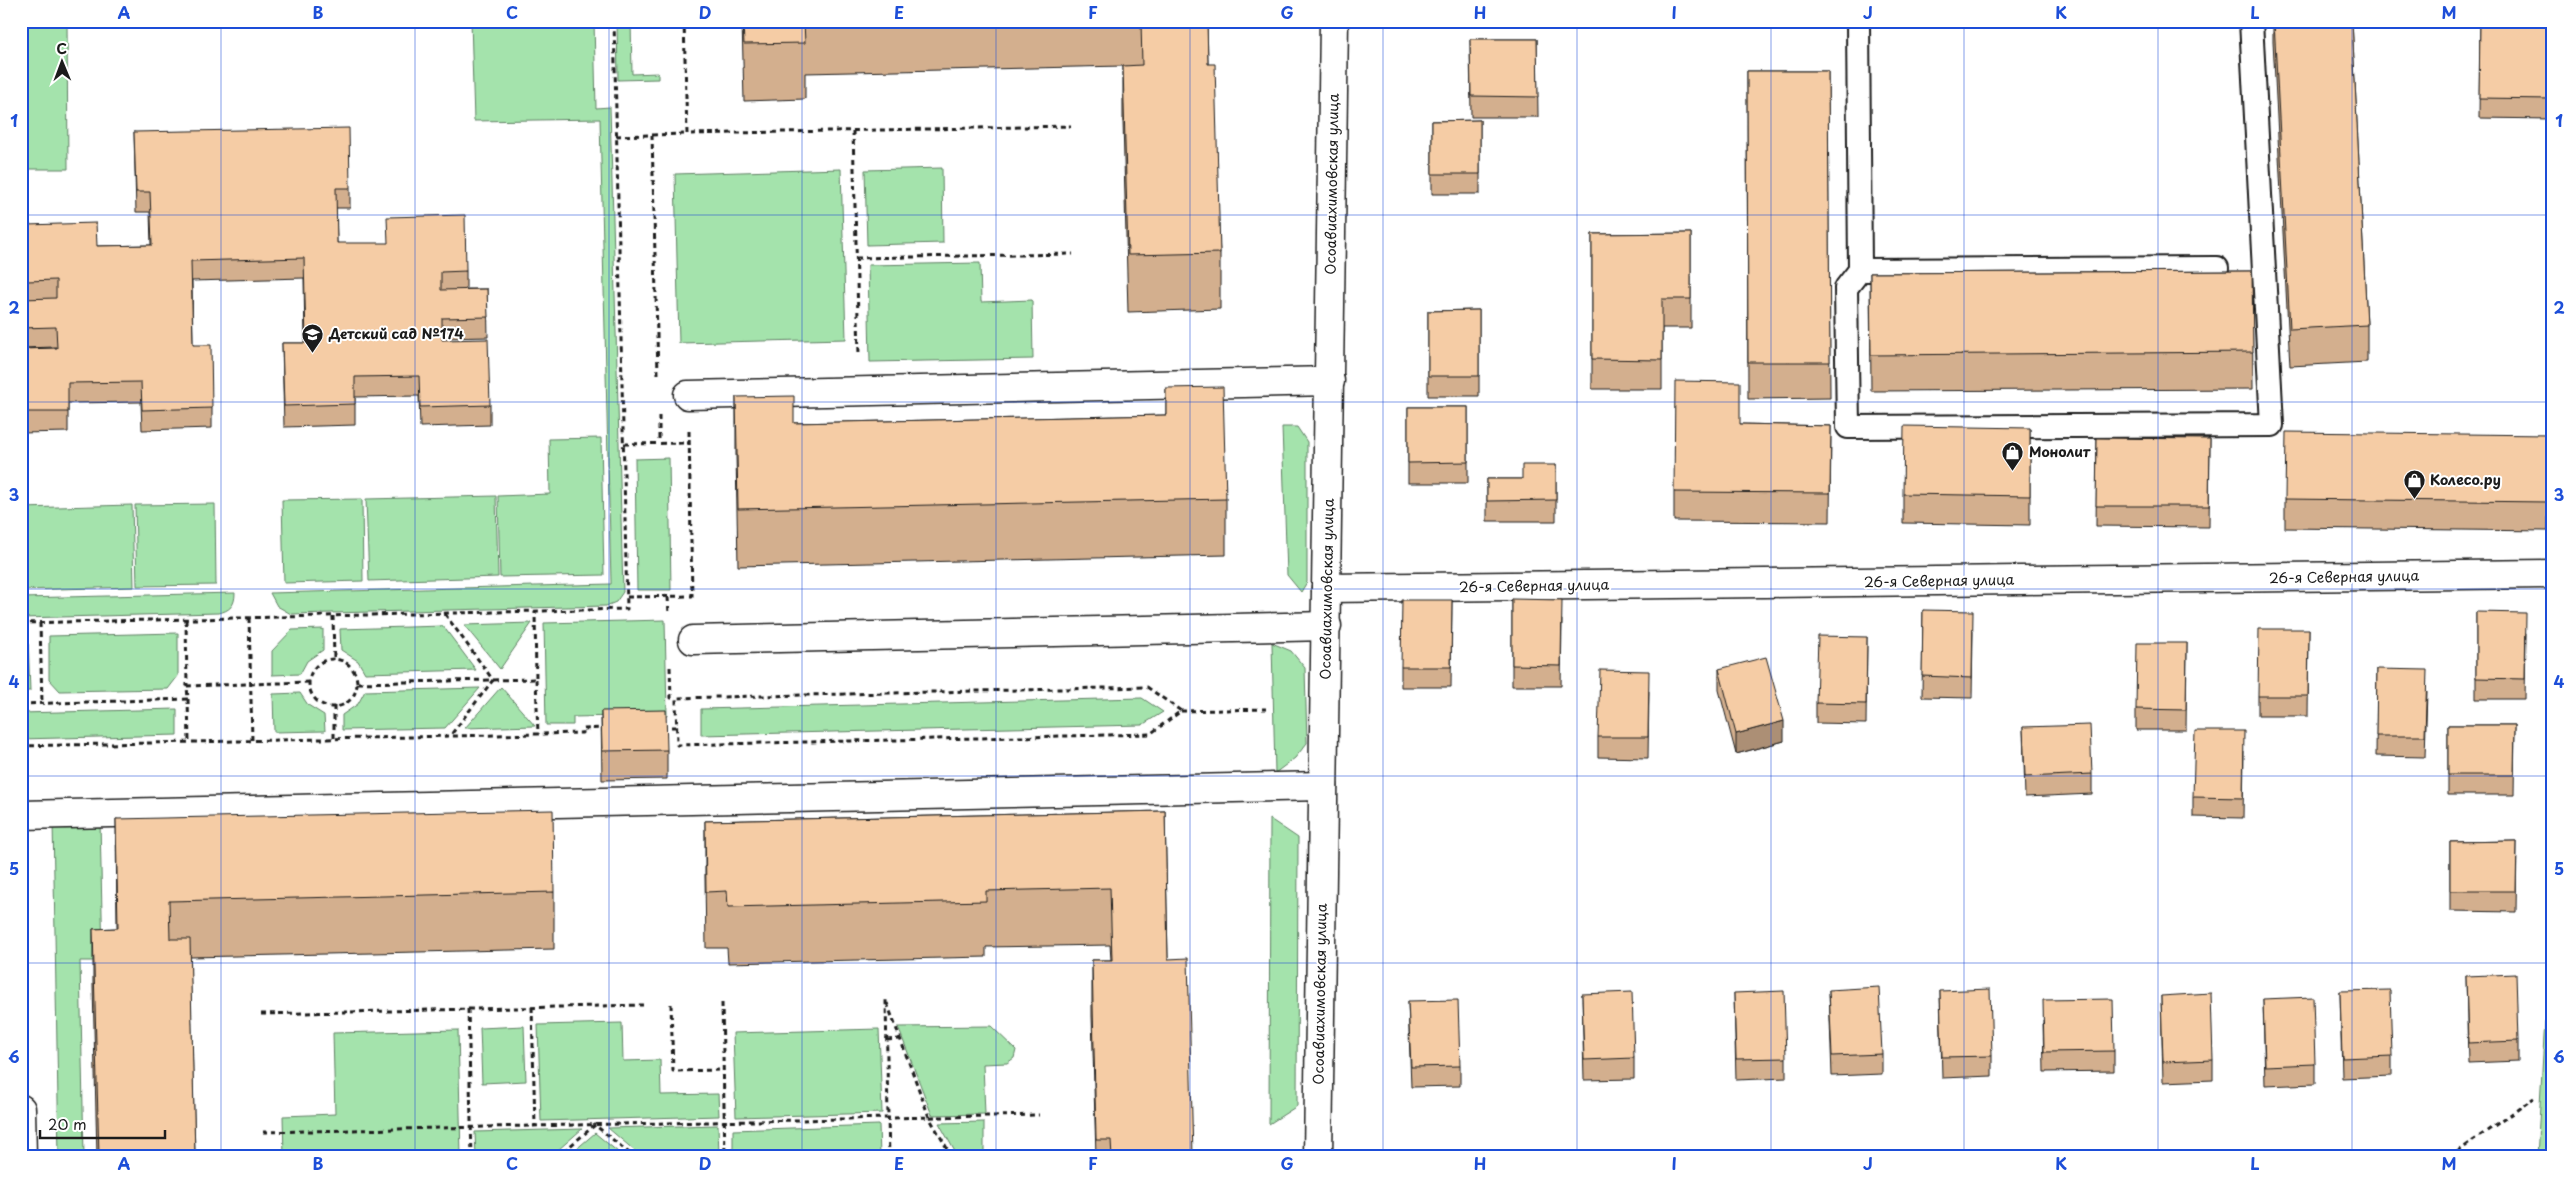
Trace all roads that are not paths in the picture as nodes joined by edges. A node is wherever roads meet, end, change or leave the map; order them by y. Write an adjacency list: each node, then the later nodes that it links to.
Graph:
1 (1334, 21): 6 (street, Осоавиахимовская улица)
2 (1858, 21): 5 (lane)
3 (2251, 21): 5 (lane)
4 (2216, 268): 5 (lane)
5 (1860, 270)
6 (1330, 381): 7 (street); 9 (street, Осоавиахимовская улица)
7 (688, 395)
8 (2552, 574): 9 (street, 26-я Северная улица)
9 (1326, 588): 10 (street, Осоавиахимовская улица)
10 (1327, 626): 11 (street); 12 (street, Осоавиахимовская улица)
11 (693, 640)
12 (1323, 786): 13 (street); 16 (street, Осоавиахимовская улица)
13 (21, 815)
14 (21, 1111): 15 (street)
15 (22, 1157)
16 (1318, 1157)

